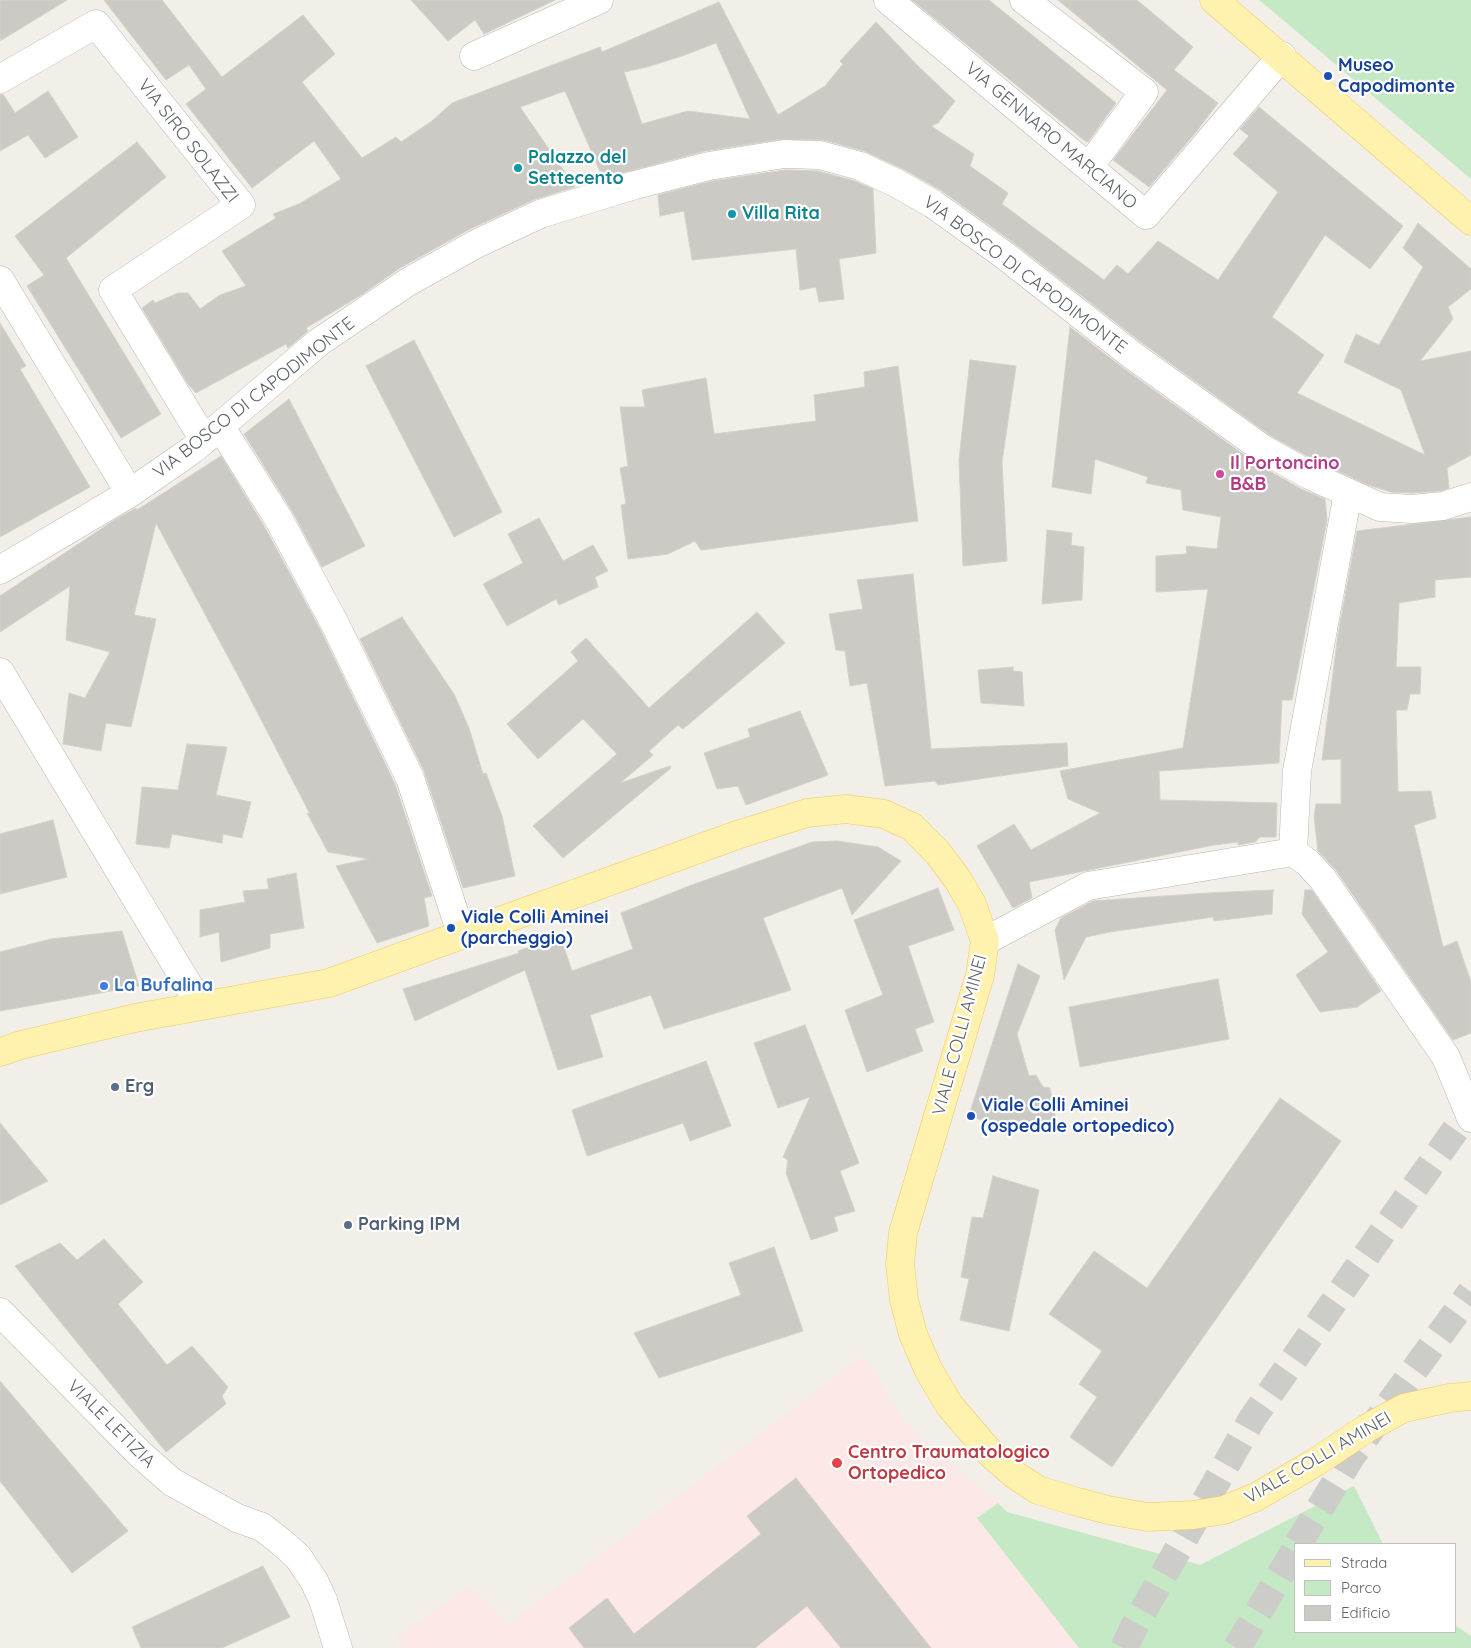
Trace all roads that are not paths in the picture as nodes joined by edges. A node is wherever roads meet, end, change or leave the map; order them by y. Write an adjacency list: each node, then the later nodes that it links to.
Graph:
1 (599, 0): 5 (street)
2 (888, 0): 8 (street, VIA GENNARO MARCIANO)
3 (1024, 0): 8 (street)
4 (1214, 0): 6 (main road)
5 (474, 56)
6 (1282, 56): 8 (street, VIA GENNARO MARCIANO); 9 (main road)
7 (0, 79): 11 (street, VIA SIRO SOLAZZI)
8 (1089, 167)
9 (1471, 221)
10 (0, 280): 12 (street)
11 (212, 433): 12 (street, VIA BOSCO DI CAPODIMONTE); 13 (street, VIA BOSCO DI CAPODIMONTE); 18 (street)
12 (130, 493): 15 (street, VIA BOSCO DI CAPODIMONTE)
13 (1348, 493): 14 (street, VIA BOSCO DI CAPODIMONTE); 17 (street)
14 (1471, 497)
15 (0, 570)
16 (0, 672): 20 (street)
17 (1293, 852): 19 (street); 22 (street)
18 (457, 921)
19 (985, 941): 21 (main road, VIALE COLLI AMINEI); 24 (main road, VIALE COLLI AMINEI)
20 (190, 988)
21 (0, 1052)
22 (1471, 1118)
23 (0, 1312): 25 (street, VIALE LETIZIA)
24 (1471, 1396)
25 (338, 1648)

